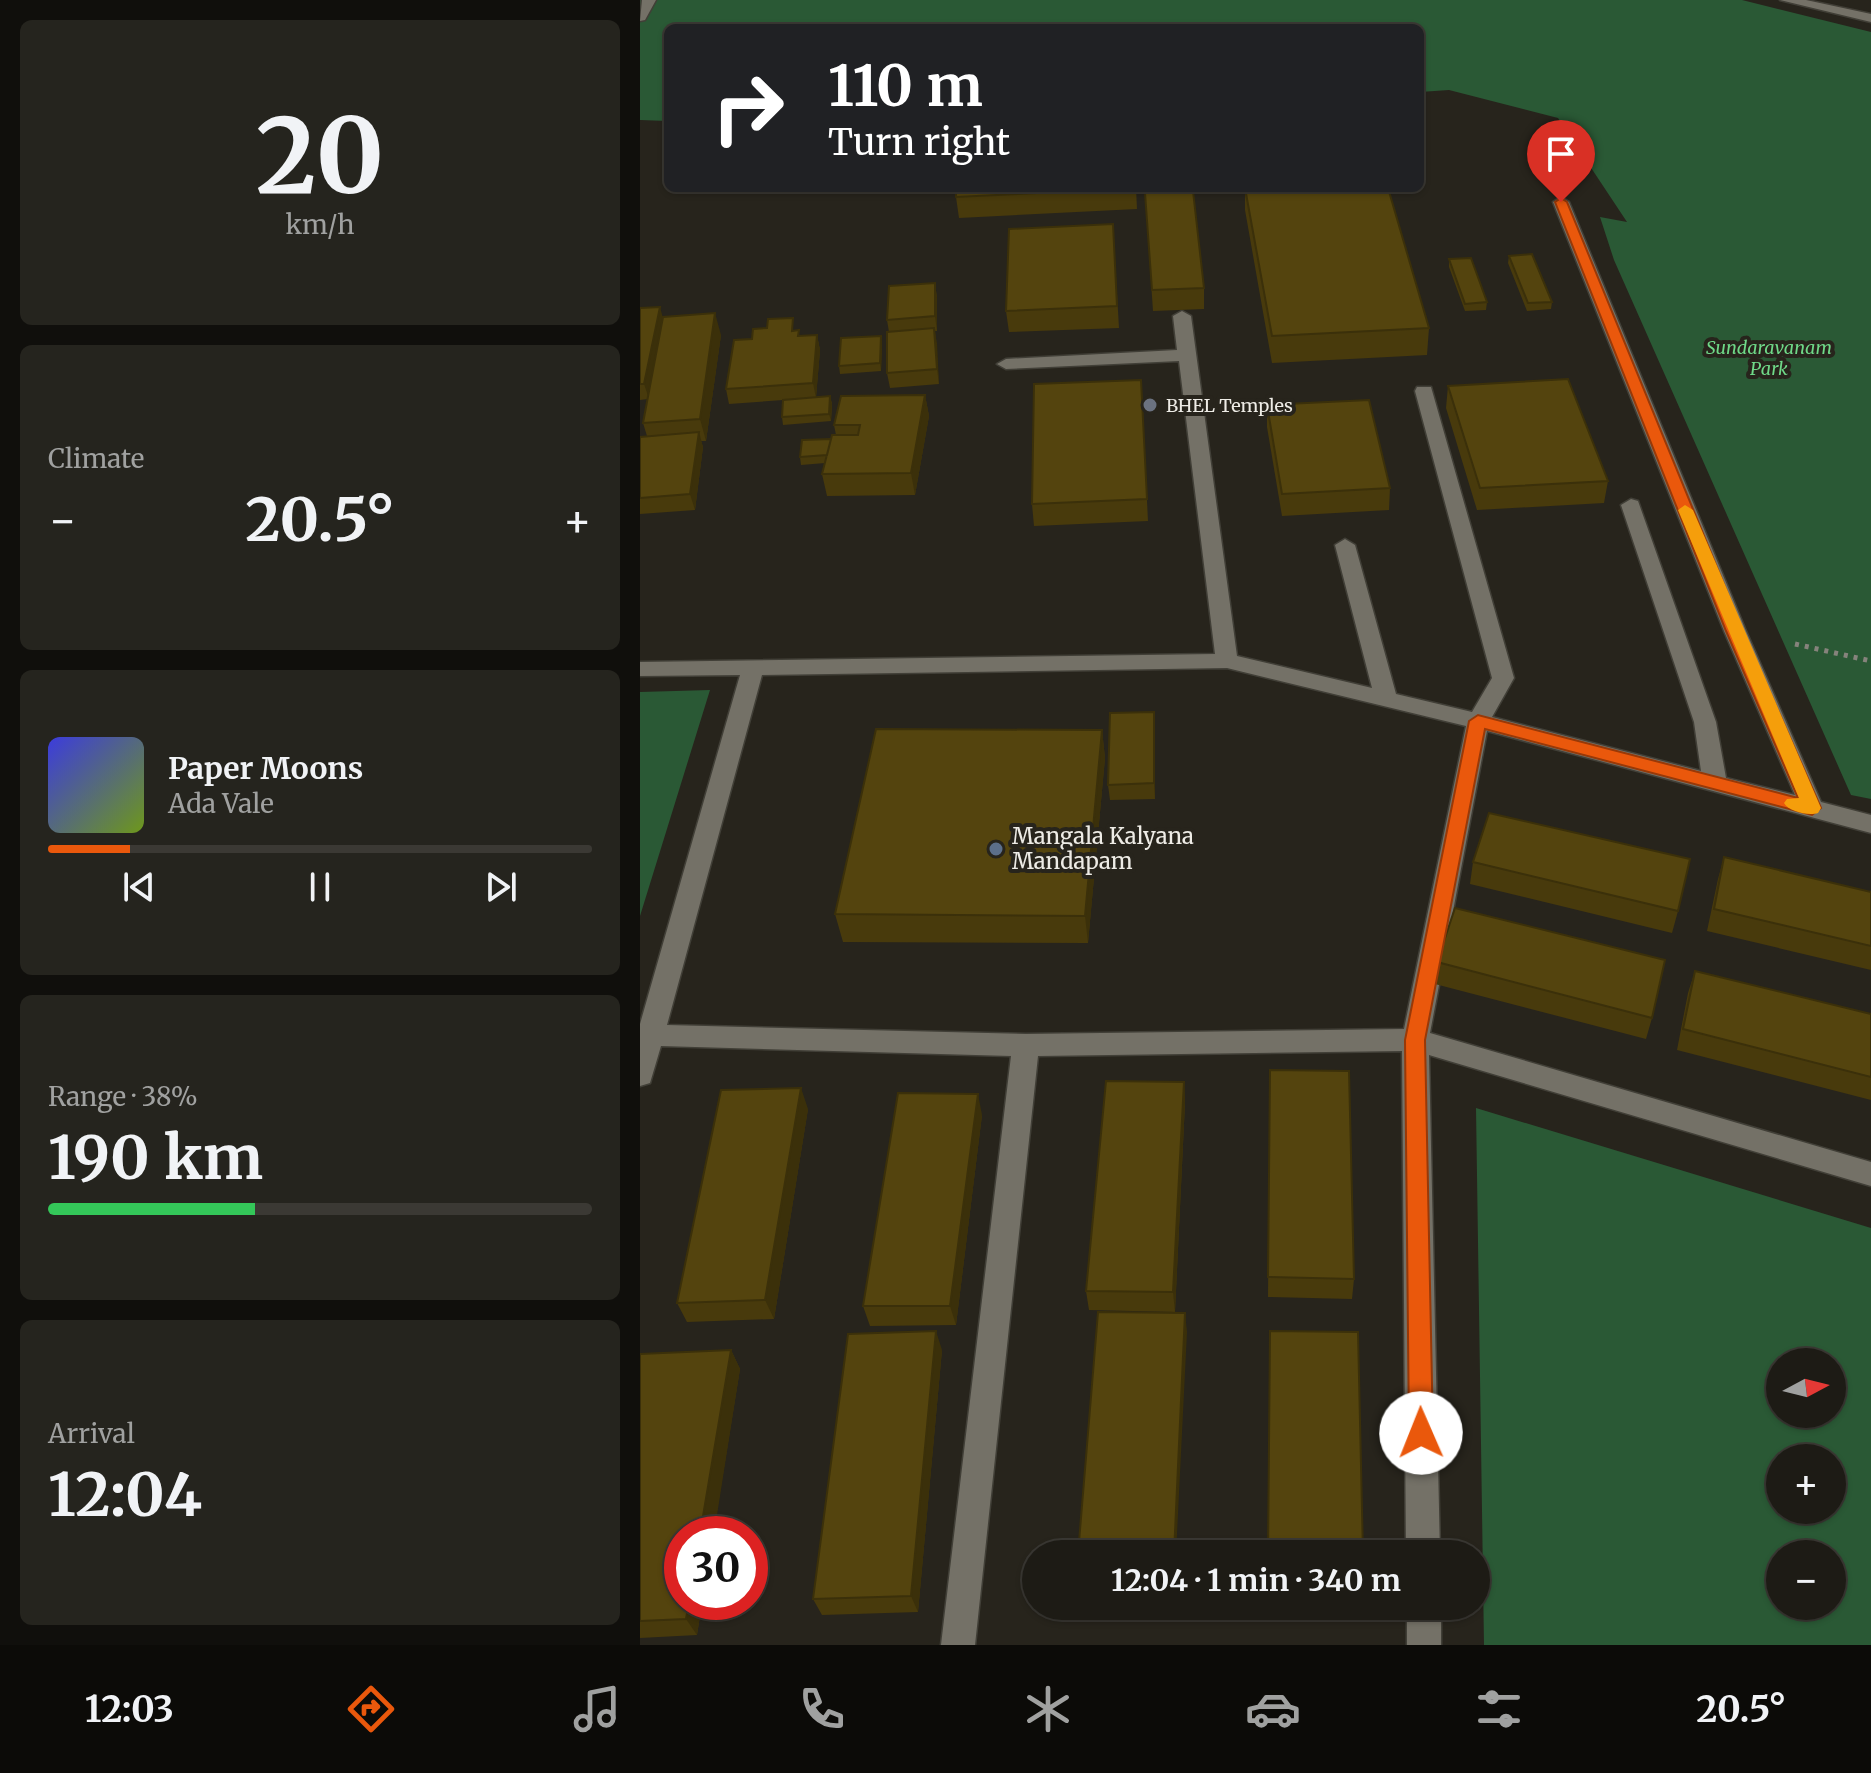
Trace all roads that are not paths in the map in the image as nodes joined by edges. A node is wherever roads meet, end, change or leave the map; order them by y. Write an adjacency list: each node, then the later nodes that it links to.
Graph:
1 (649, 0): 3 (street)
2 (1787, 0): 4 (street)
3 (640, 17)
4 (1871, 18)
5 (1561, 202): 18 (street)
6 (1182, 316): 7 (street)
7 (1186, 355): 8 (street); 12 (street)
8 (1006, 364)
9 (1424, 391): 16 (street)
10 (1631, 505): 17 (street)
11 (1345, 545): 15 (street)
12 (1227, 661): 14 (street); 15 (street)
13 (640, 669): 14 (street)
14 (753, 669): 20 (street)
15 (1386, 699): 16 (street)
16 (1478, 721): 17 (street); 21 (street)
17 (1715, 783): 18 (street)
18 (1812, 808): 19 (street)
19 (1871, 824)
20 (645, 1035): 22 (street); 23 (street)
21 (1415, 1040): 22 (street); 24 (street); 25 (street)
22 (1026, 1045): 27 (street)
23 (640, 1075)
24 (1871, 1174)
25 (1423, 1540)
26 (1424, 1620): 28 (street)
27 (958, 1645)
28 (1424, 1645)

